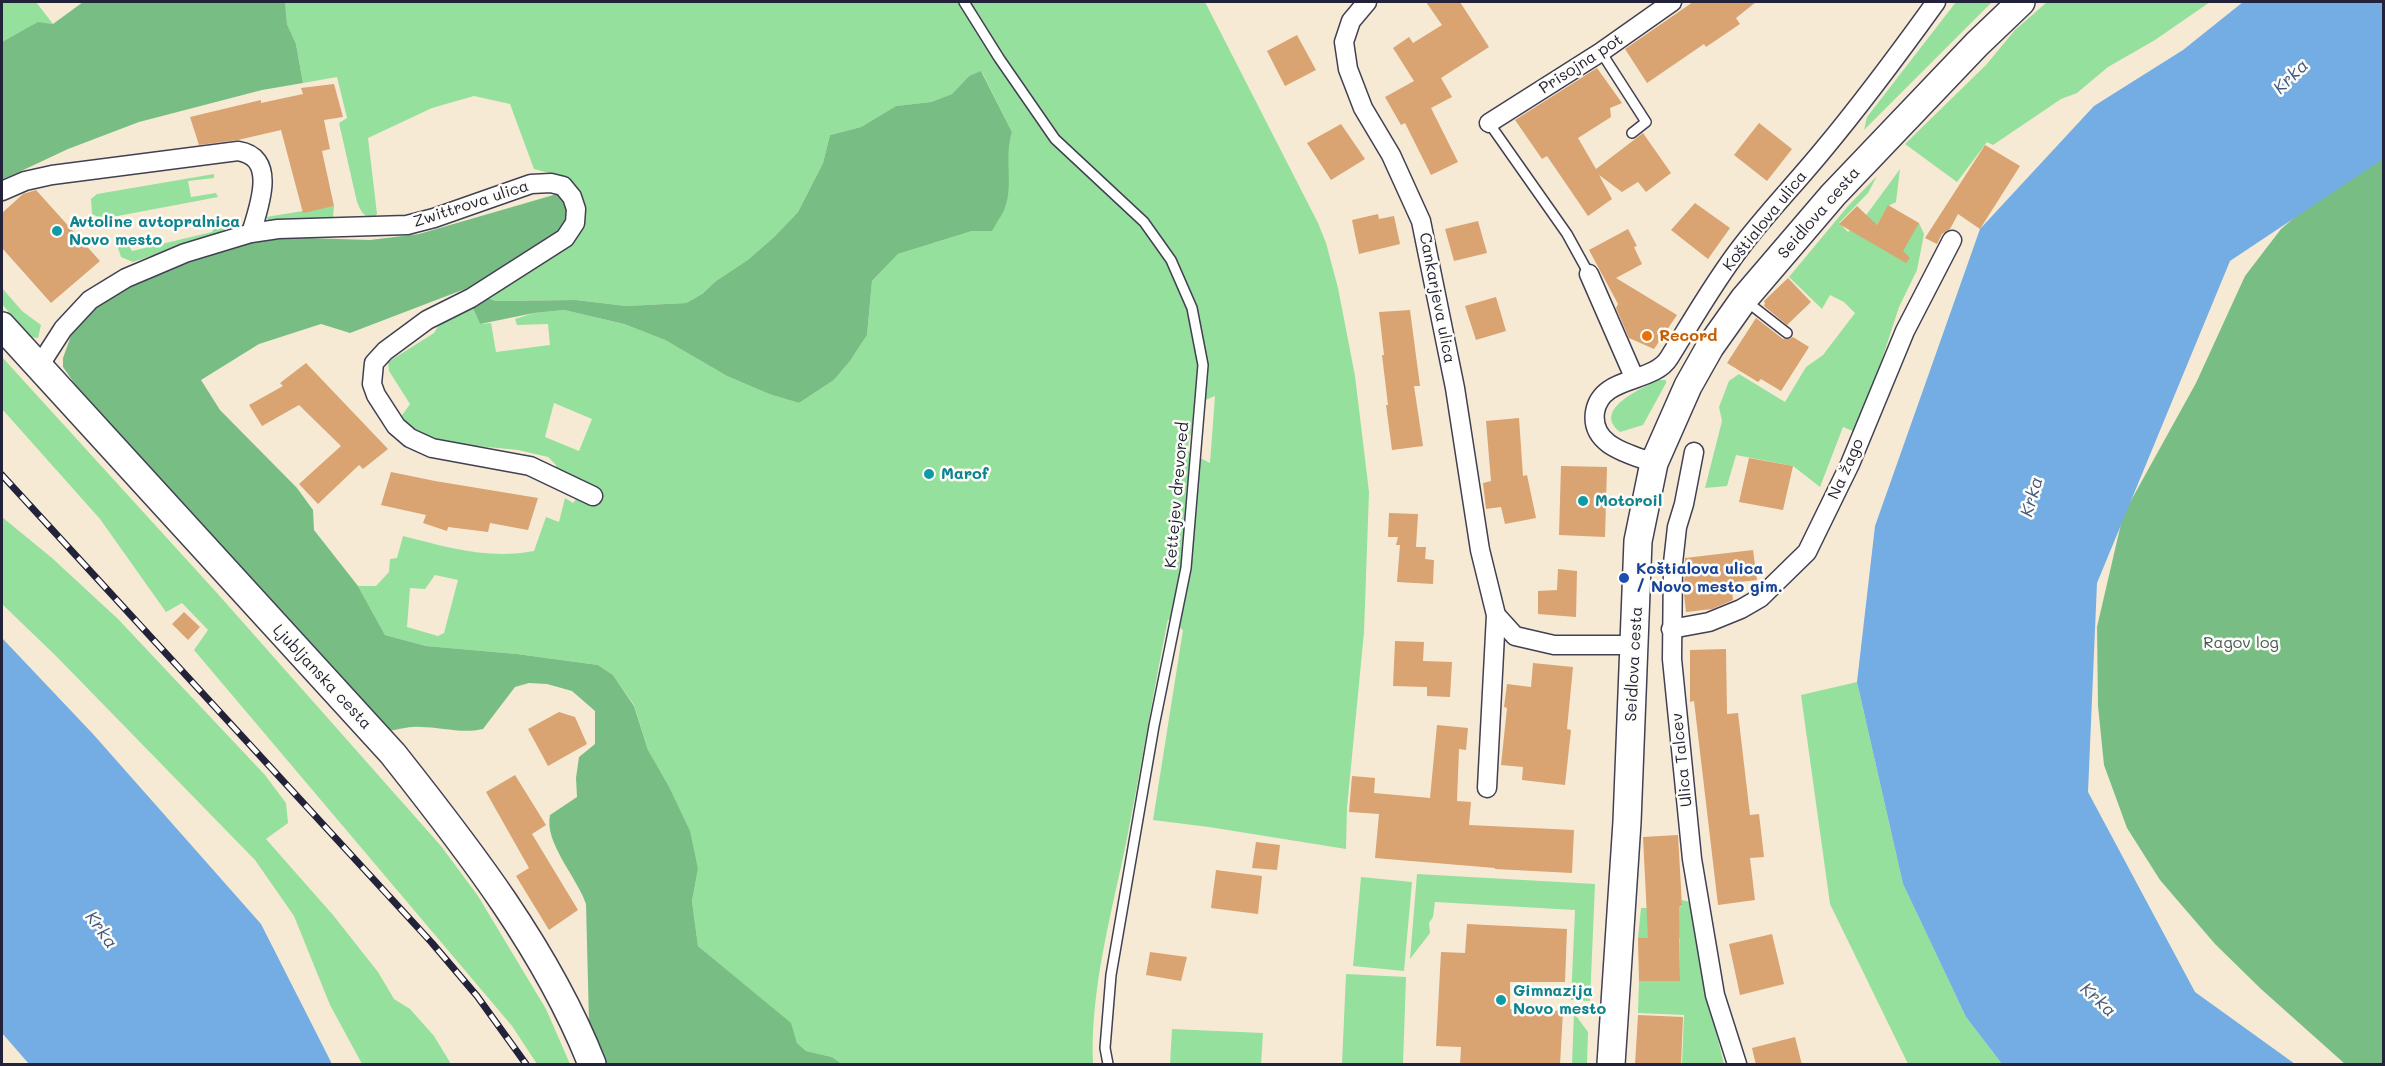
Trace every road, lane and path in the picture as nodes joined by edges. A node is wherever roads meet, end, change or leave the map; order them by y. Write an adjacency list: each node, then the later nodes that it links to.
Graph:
1 (964, 2): 26 (lane, Kettejev drevored)
2 (1367, 2): 21 (street, Cankarjeva ulica)
3 (1672, 2): 6 (street, Prisojna pot)
4 (1936, 2): 17 (street, Koštialova ulica)
5 (2021, 2): 13 (street, Seidlova cesta)
6 (1601, 52): 7 (street, Prisojna pot); 8 (lane)
7 (1489, 123): 12 (lane)
8 (1632, 133)
9 (2, 191): 10 (street)
10 (251, 233): 16 (street, Zwittrova ulica); 20 (street, Zwittrova ulica)
11 (1952, 240): 22 (street, Na žago)
12 (1589, 274): 17 (street)
13 (1744, 299): 15 (lane); 19 (street, Seidlova cesta)
14 (2, 326): 16 (street, Ljubljanska cesta)
15 (1787, 333)
16 (41, 369): 25 (street, Ljubljanska cesta)
17 (1634, 377): 19 (street, Koštialova ulica)
18 (1694, 452): 22 (street, Ulica Talcev)
19 (1654, 464): 23 (street, Seidlova cesta)
20 (593, 496)
21 (1496, 615): 23 (street); 24 (street, Cankarjeva ulica)
22 (1671, 629): 28 (street, Ulica Talcev)
23 (1633, 645): 27 (street, Seidlova cesta)
24 (1487, 788)
25 (592, 1065)
26 (1108, 1065)
27 (1611, 1065)
28 (1737, 1065)

